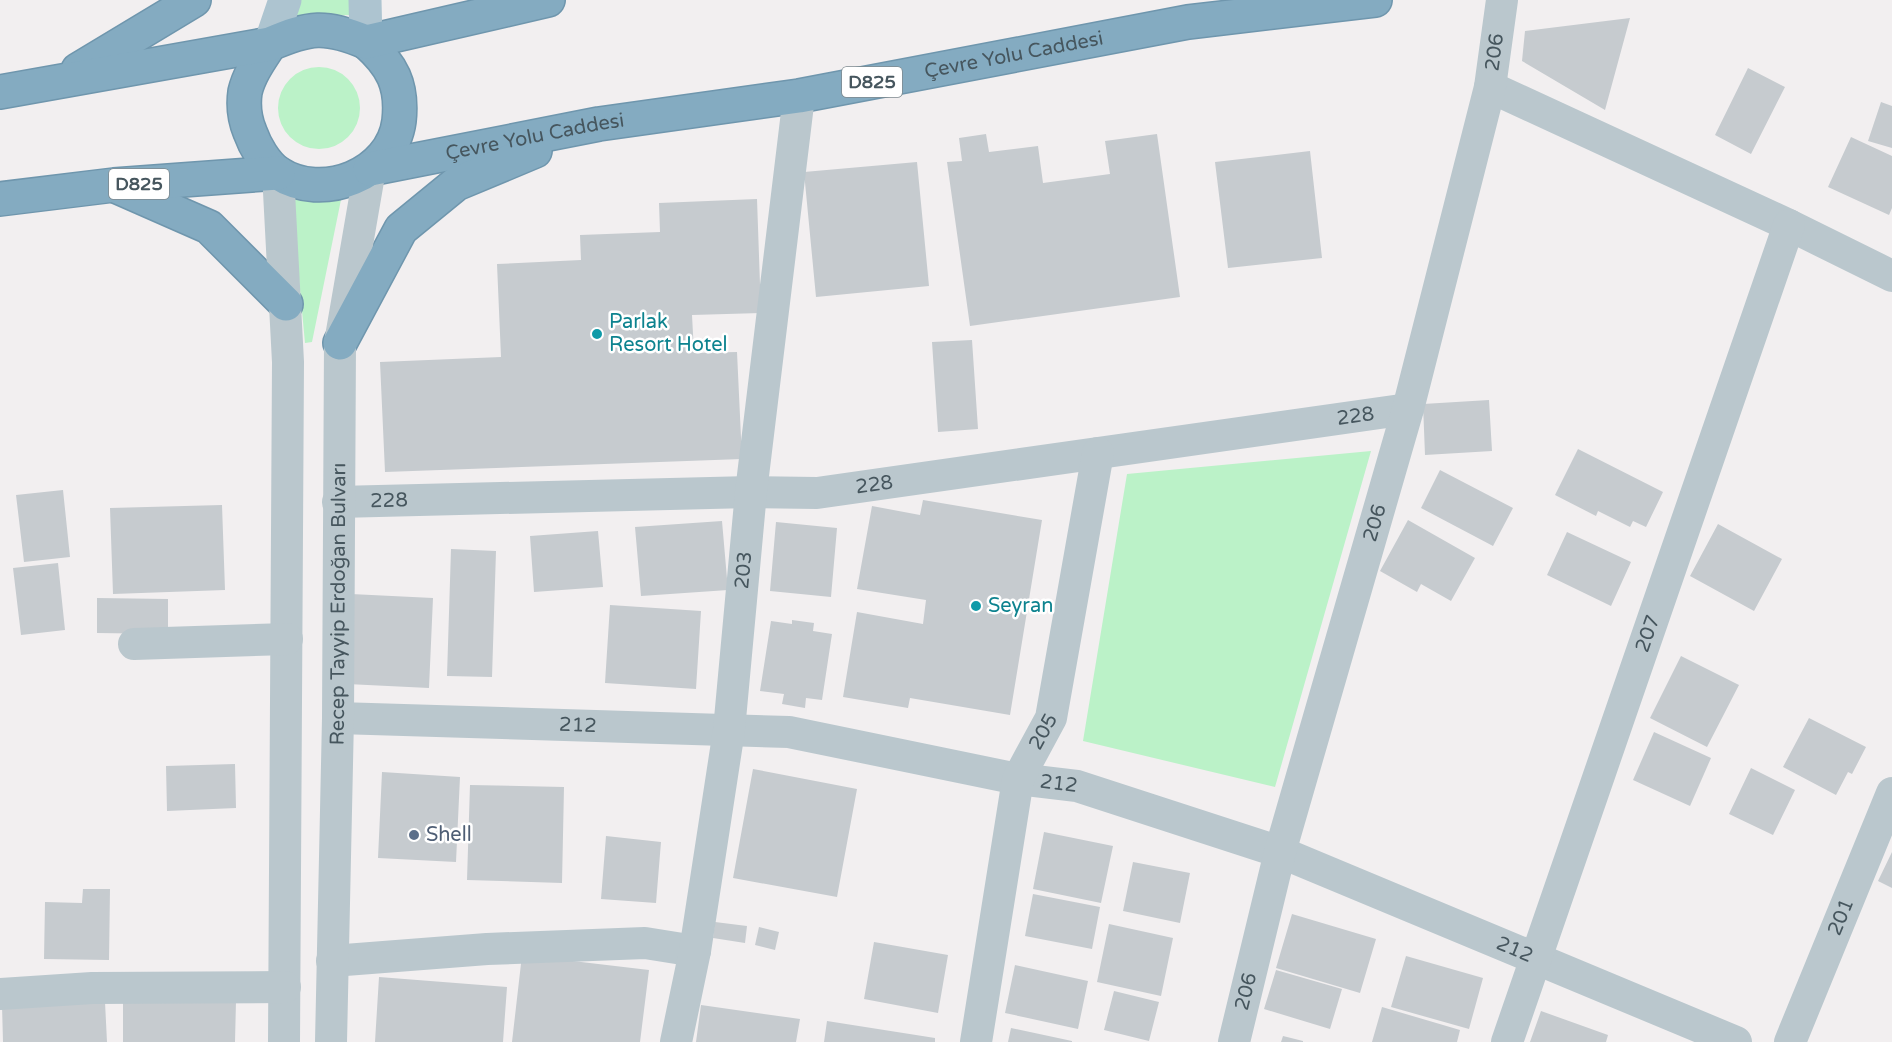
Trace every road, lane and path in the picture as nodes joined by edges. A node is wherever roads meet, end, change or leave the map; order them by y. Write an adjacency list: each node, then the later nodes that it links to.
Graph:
1 (194, 0): 9 (highway)
2 (285, 0): 8 (main road)
3 (366, 0): 7 (main road)
4 (548, 0): 7 (highway)
5 (1375, 0): 12 (highway, Çevre Yolu Caddesi / D825)
6 (1502, 0): 10 (street, 206)
7 (366, 42): 8 (highway); 14 (highway)
8 (270, 44): 9 (highway); 15 (highway)
9 (60, 81): 11 (highway)
10 (1490, 87): 18 (street); 22 (street, 206)
11 (0, 92)
12 (798, 96): 13 (highway, Çevre Yolu Caddesi / D825); 24 (street, 203)
13 (599, 124): 14 (highway, Çevre Yolu Caddesi / D825); 21 (highway)
14 (370, 170): 15 (highway); 21 (street, Recep Tayyip Erdoğan Bulvarı)
15 (278, 173): 16 (highway, D825); 20 (street)
16 (114, 185): 17 (highway, D825); 20 (highway)
17 (0, 199)
18 (1789, 225): 19 (street); 34 (street, 207)
19 (1892, 276)
20 (286, 304): 26 (street)
21 (340, 343): 25 (street, Recep Tayyip Erdoğan Bulvarı)
22 (1408, 410): 23 (street, 228); 32 (street, 206)
23 (1098, 453): 24 (street, 228); 30 (street, 205)
24 (751, 492): 25 (street, 228); 29 (street, 203)
25 (338, 502): 28 (street, Recep Tayyip Erdoğan Bulvarı)
26 (287, 639): 27 (street); 36 (street)
27 (134, 644)
28 (338, 718): 29 (street, 212); 35 (street, Recep Tayyip Erdoğan Bulvarı)
29 (729, 730): 30 (street, 212); 33 (street, 203)
30 (1018, 779): 32 (street, 212); 41 (street, 205)
31 (1892, 793): 45 (street, 201)
32 (1280, 852): 34 (street, 212); 42 (street, 206)
33 (695, 951): 35 (street); 40 (street, 203)
34 (1534, 958): 43 (street, 207); 44 (street, 212)
35 (332, 961): 39 (street, Recep Tayyip Erdoğan Bulvarı)
36 (285, 987): 37 (street); 38 (street)
37 (0, 994)
38 (284, 1042)
39 (331, 1042)
40 (676, 1042)
41 (976, 1042)
42 (1234, 1042)
43 (1507, 1042)
44 (1736, 1042)
45 (1790, 1042)

